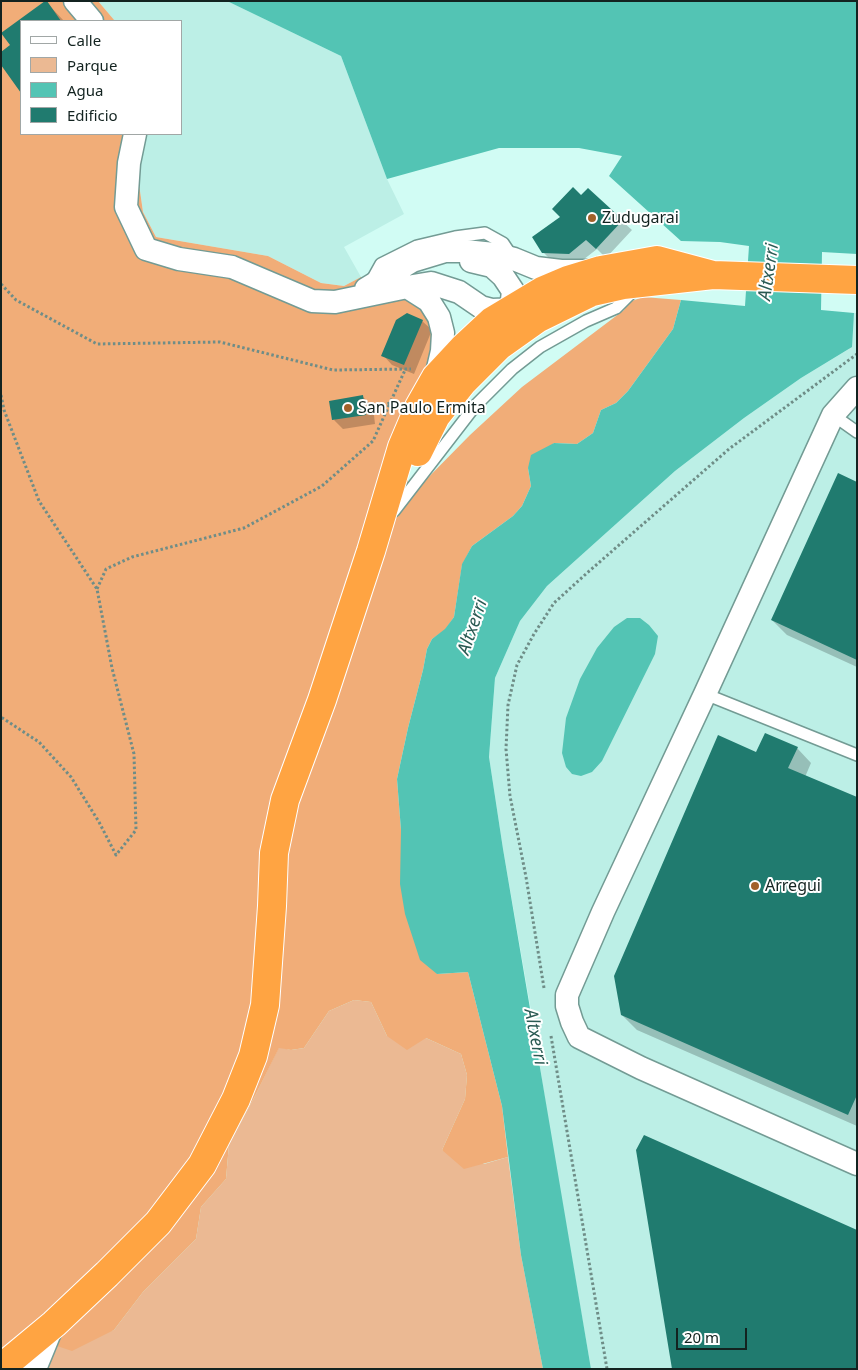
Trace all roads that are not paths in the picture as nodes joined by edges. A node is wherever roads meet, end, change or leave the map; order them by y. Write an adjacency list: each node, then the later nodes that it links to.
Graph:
1 (75, 1): 2 (street)
2 (91, 20)
3 (135, 135): 13 (street)
4 (514, 259): 5 (street); 6 (street); 11 (lane)
5 (412, 261): 11 (street); 14 (street)
6 (601, 270): 7 (highway); 14 (highway)
7 (714, 275): 8 (highway); 9 (highway)
8 (857, 280)
9 (640, 284): 12 (highway); 20 (lane)
10 (407, 287): 13 (street); 14 (street); 15 (street)
11 (367, 289): 13 (street)
12 (581, 297): 14 (street); 18 (highway)
13 (335, 302)
14 (511, 309): 15 (highway); 18 (street)
15 (437, 371): 21 (highway)
16 (857, 388): 17 (street)
17 (833, 415): 19 (lane); 22 (street)
18 (436, 416): 20 (highway)
19 (857, 432)
20 (394, 511): 21 (highway)
21 (371, 551): 25 (highway)
22 (705, 694): 23 (lane); 24 (street)
23 (857, 755)
24 (857, 1164)
25 (54, 1324): 26 (highway); 27 (street)
26 (1, 1368)
27 (35, 1369)

